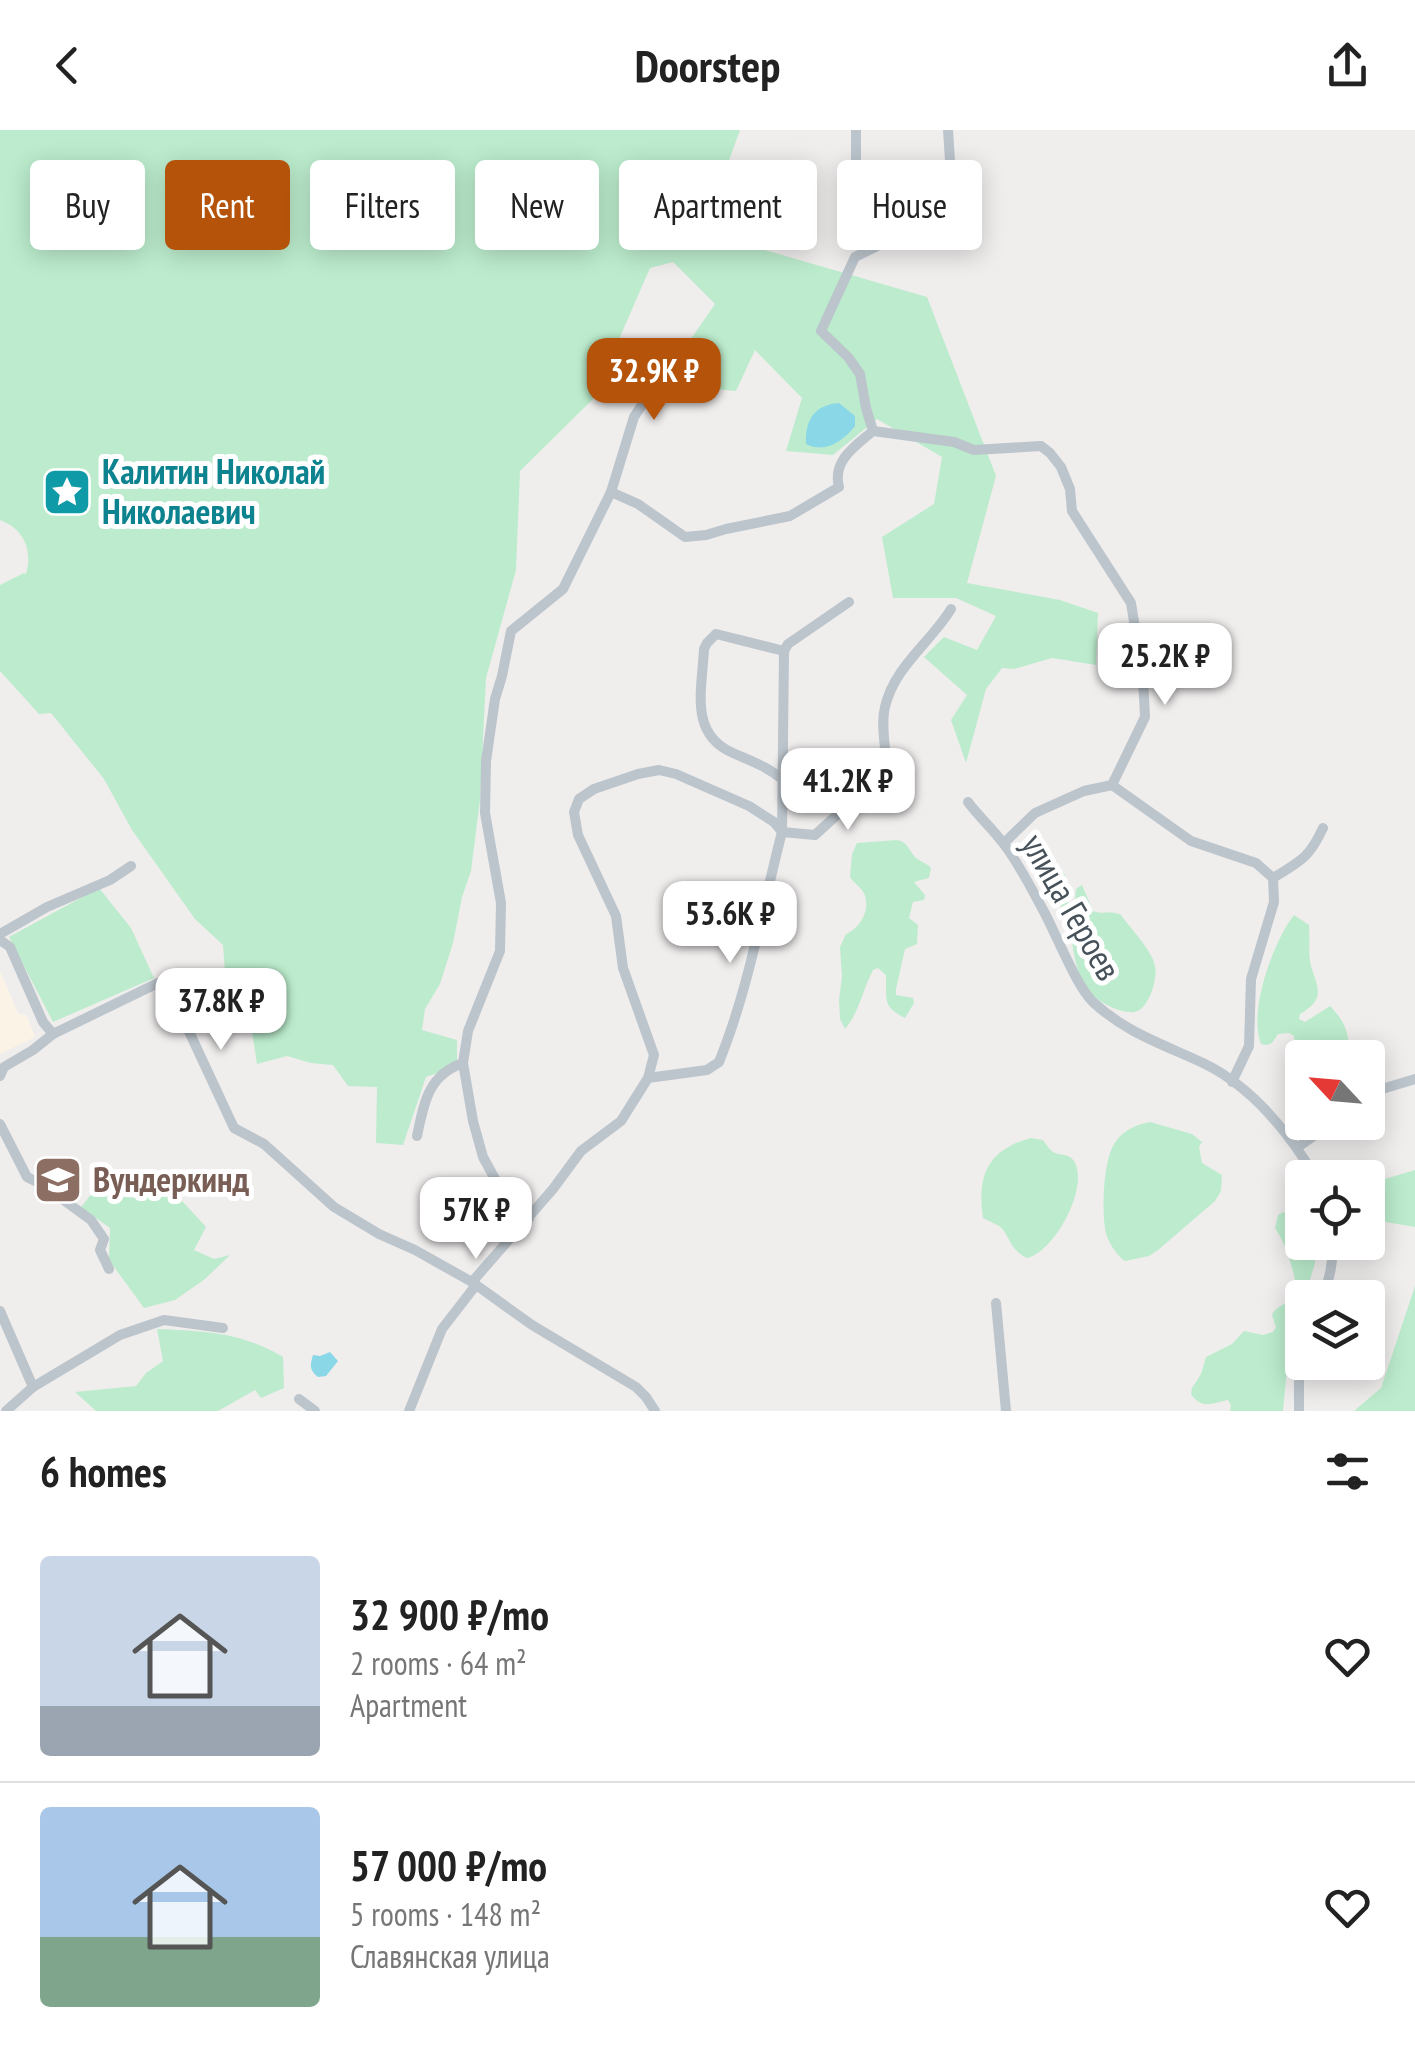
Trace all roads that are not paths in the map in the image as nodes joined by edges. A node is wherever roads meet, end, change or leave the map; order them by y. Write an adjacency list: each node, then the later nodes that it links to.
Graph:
1 (856, 130): 3 (street)
2 (948, 130): 4 (street)
3 (856, 160)
4 (950, 160)
5 (870, 250): 7 (street)
6 (675, 345): 8 (street)
7 (873, 430): 8 (street); 13 (street)
8 (611, 492): 22 (street)
9 (850, 602): 11 (street)
10 (951, 609): 16 (street)
11 (784, 651): 12 (street); 12 (street)
12 (782, 779): 16 (street)
13 (1112, 785): 17 (street); 19 (street)
14 (968, 802): 17 (street, улица Героев)
15 (1323, 828): 19 (street)
16 (782, 832): 24 (street); 24 (street)
17 (1004, 843): 26 (street, улица Героев)
18 (132, 866): 20 (street)
19 (1273, 878): 26 (street)
20 (0, 937): 21 (street)
21 (52, 1034): 23 (street); 35 (street)
22 (463, 1063): 29 (street); 33 (street)
23 (0, 1076)
24 (648, 1078): 33 (street)
25 (1415, 1078): 27 (street)
26 (1232, 1082): 31 (street, улица Героев)
27 (1385, 1088)
28 (0, 1124): 34 (street)
29 (418, 1136)
30 (1308, 1140): 31 (street)
31 (1298, 1147): 32 (street, улица Героев)
32 (1306, 1160)
33 (529, 1218): 35 (street)
34 (109, 1269)
35 (474, 1283): 44 (street); 45 (street)
36 (996, 1303): 46 (street)
37 (0, 1311): 40 (street)
38 (223, 1328): 40 (street)
39 (1298, 1380): 47 (street)
40 (33, 1387): 42 (street)
41 (299, 1399): 43 (street)
42 (6, 1411)
43 (315, 1411)
44 (409, 1411)
45 (655, 1411)
46 (1006, 1411)
47 (1299, 1411)

